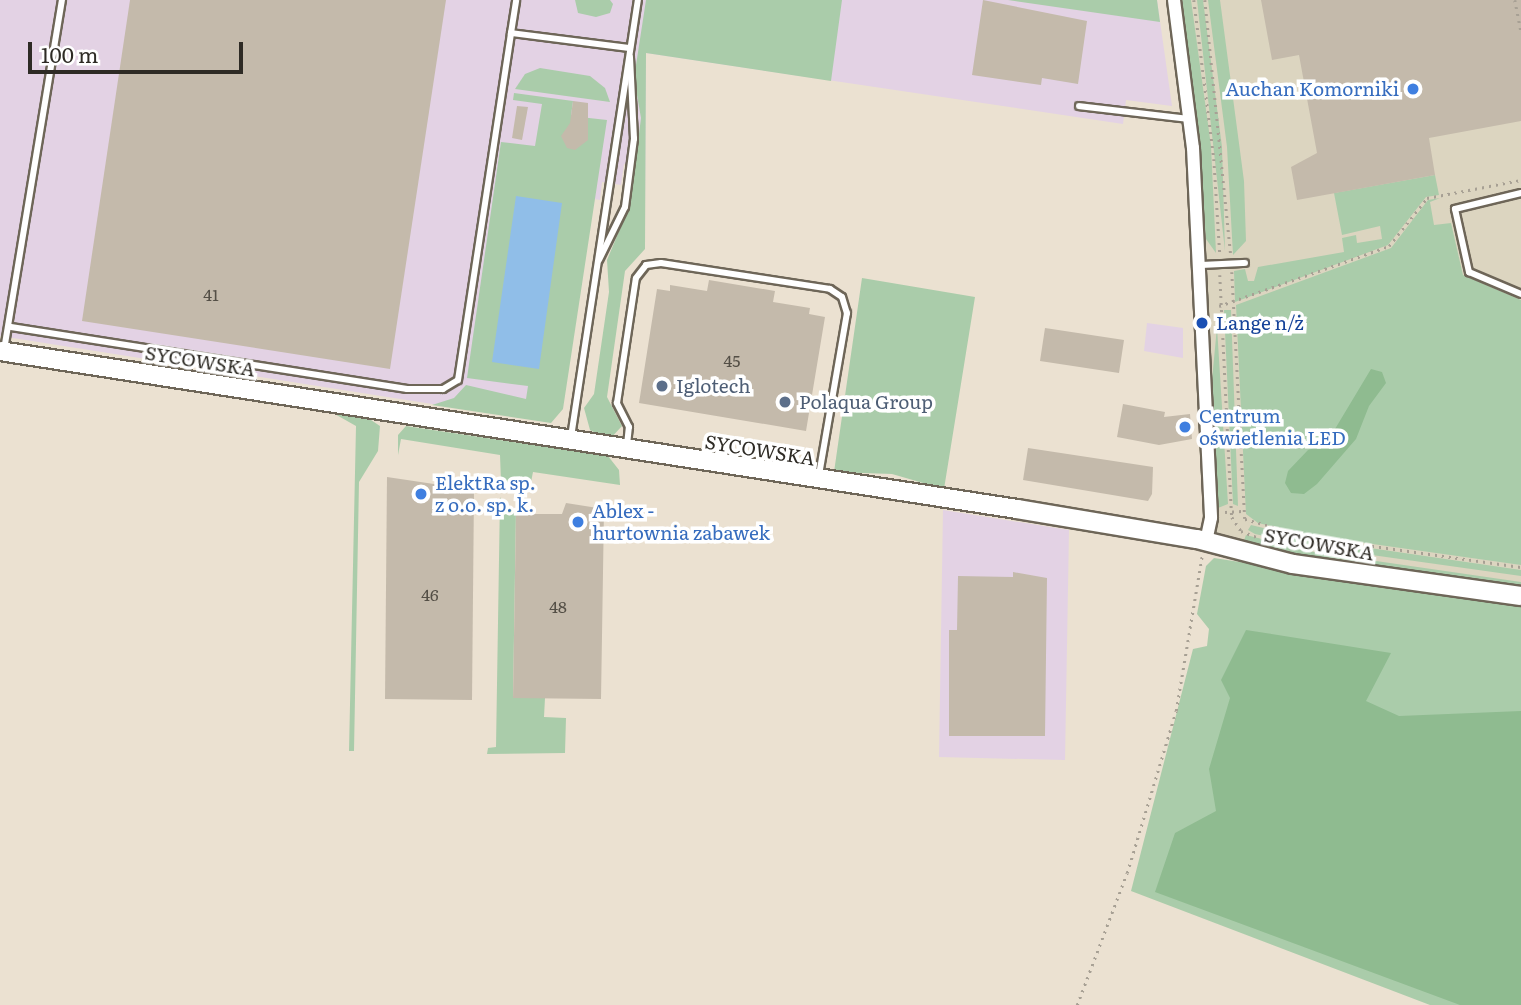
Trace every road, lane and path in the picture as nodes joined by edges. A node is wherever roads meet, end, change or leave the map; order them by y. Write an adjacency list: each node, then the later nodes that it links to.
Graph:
1 (62, 0): 23 (lane)
2 (516, 0): 9 (lane)
3 (638, 0): 10 (lane)
4 (1174, 0): 12 (street)
5 (1194, 0): 17 (path)
6 (1205, 0): 18 (path)
7 (1515, 0): 8 (path)
8 (1521, 31)
9 (510, 33): 10 (lane); 23 (lane)
10 (630, 48): 15 (lane); 15 (lane)
11 (1079, 106): 12 (lane)
12 (1189, 119): 19 (street)
13 (1521, 180): 21 (path)
14 (1521, 192): 20 (lane)
15 (598, 261): 25 (lane)
16 (1245, 263): 18 (lane)
17 (1220, 264): 18 (lane); 19 (lane); 22 (path)
18 (1231, 264): 21 (path)
19 (1199, 265): 30 (street)
20 (1521, 294)
21 (1234, 304): 22 (path); 28 (path)
22 (1220, 306): 29 (path)
23 (11, 327): 24 (lane)
24 (2, 351): 25 (street, SYCOWSKA)
25 (571, 441): 26 (street, SYCOWSKA)
26 (626, 450): 27 (street, SYCOWSKA); 27 (lane)
27 (818, 480): 31 (street, SYCOWSKA)
28 (1242, 510): 29 (path); 33 (path)
29 (1231, 511): 30 (path); 32 (path)
30 (1211, 512): 31 (street)
31 (1206, 541): 34 (street, SYCOWSKA); 35 (path)
32 (1314, 550)
33 (1521, 568)
34 (1518, 597)
35 (1077, 1005)

